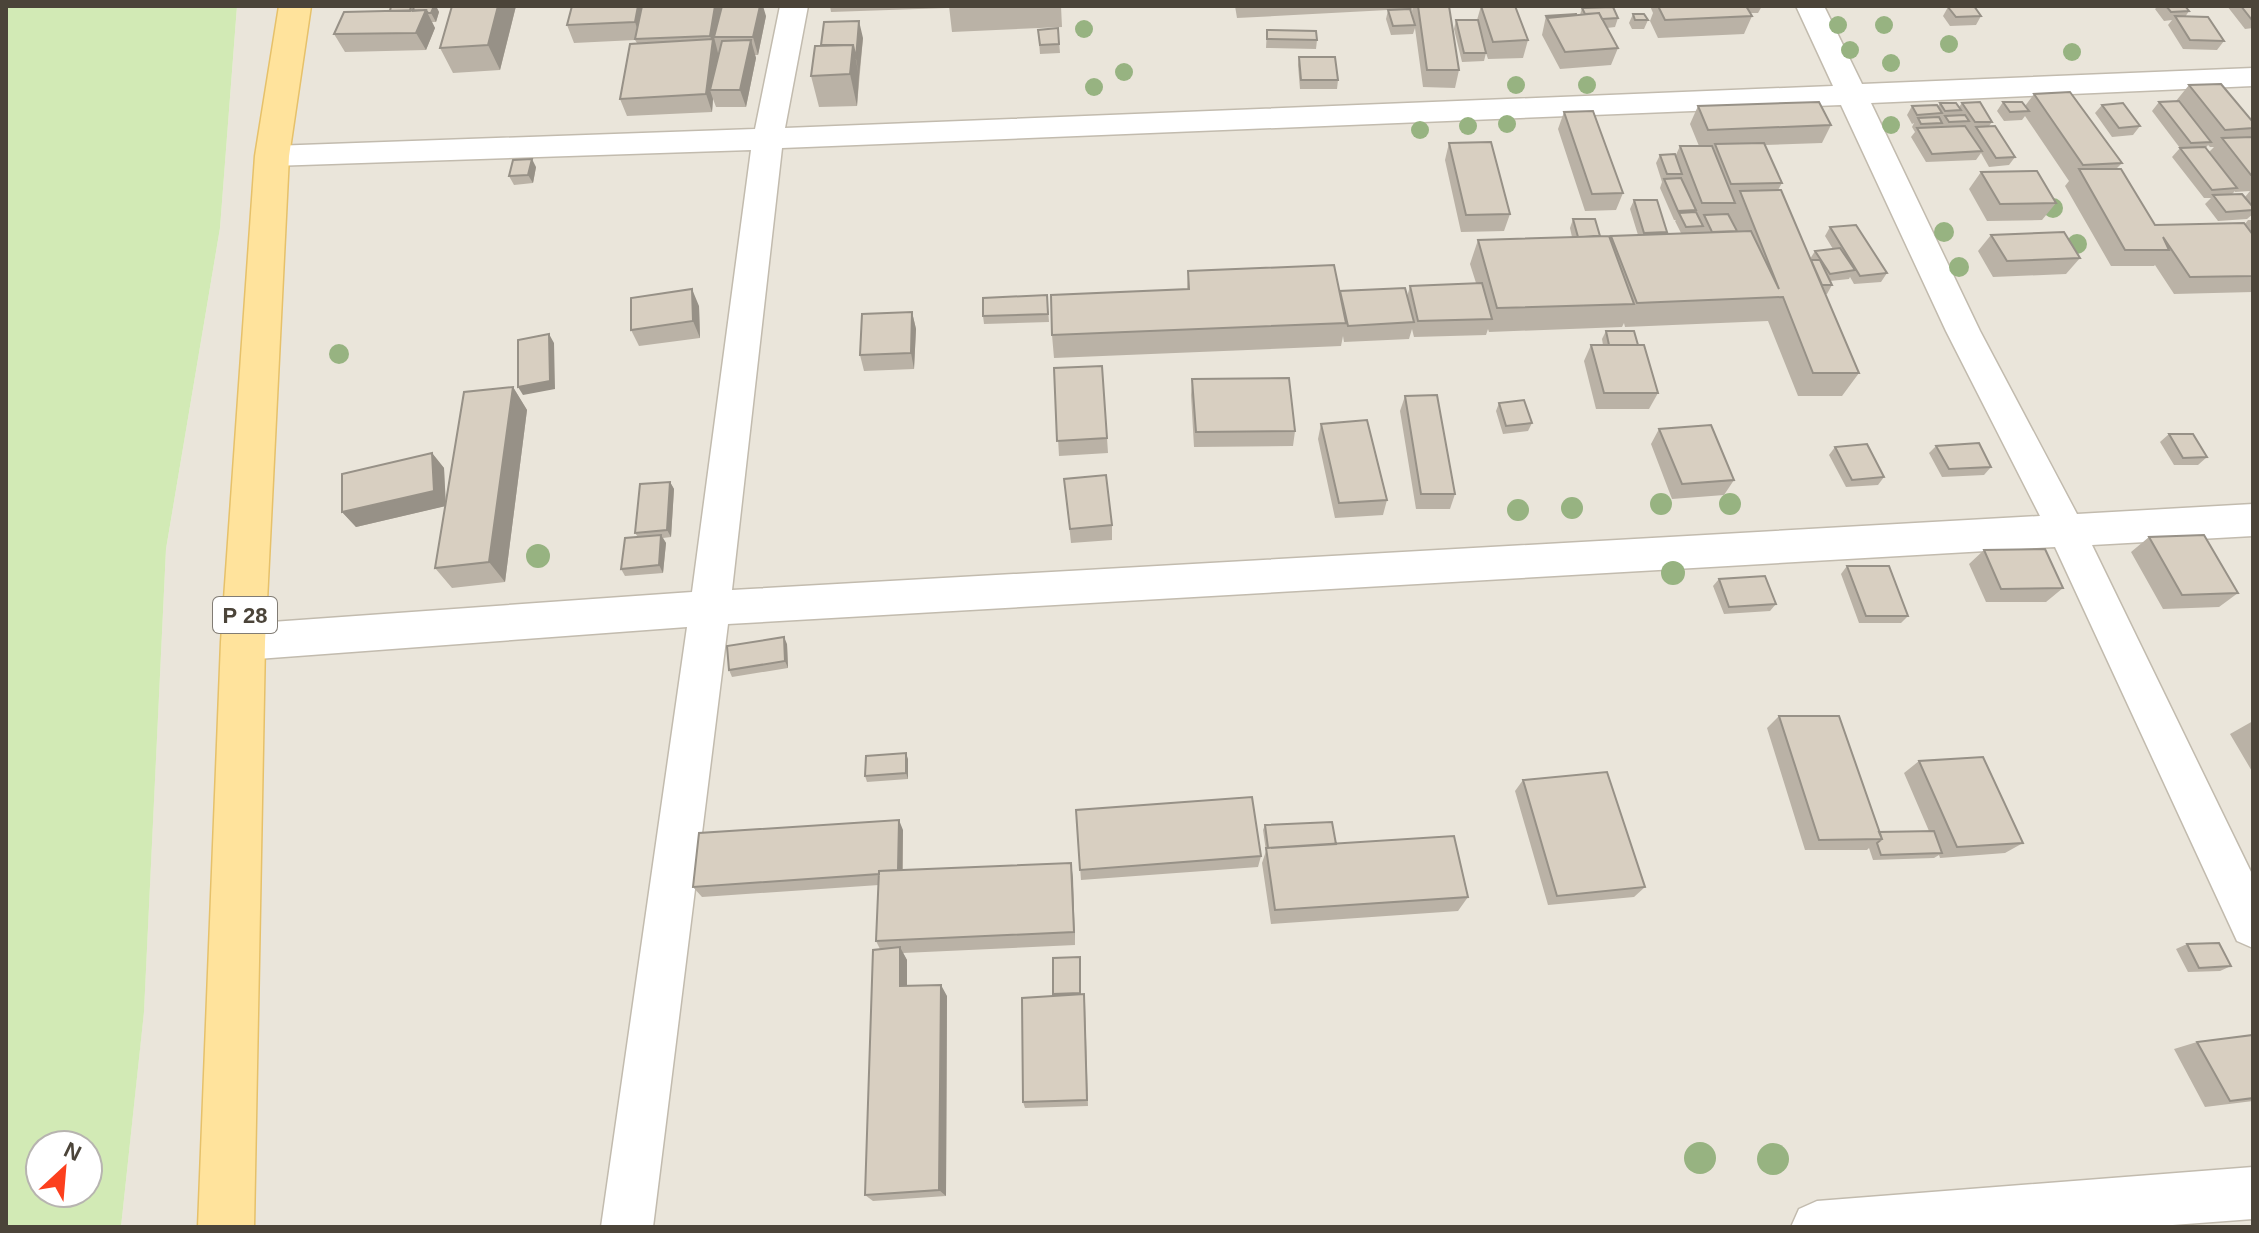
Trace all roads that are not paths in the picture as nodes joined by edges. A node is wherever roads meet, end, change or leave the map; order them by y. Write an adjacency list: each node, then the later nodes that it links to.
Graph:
1 (295, 6): 7 (main road, P 28)
2 (794, 6): 6 (street)
3 (1810, 6): 5 (street)
4 (2253, 77): 5 (street)
5 (1854, 96): 6 (street); 9 (street)
6 (768, 139): 7 (street); 10 (street)
7 (272, 156): 11 (main road, P 28)
8 (2253, 520): 9 (street)
9 (2066, 530): 10 (street); 12 (street)
10 (710, 608): 11 (street); 15 (street)
11 (243, 642): 14 (main road, P 28)
12 (2253, 925)
13 (2253, 1193): 16 (street)
14 (226, 1227)
15 (627, 1227)
16 (1817, 1227)

